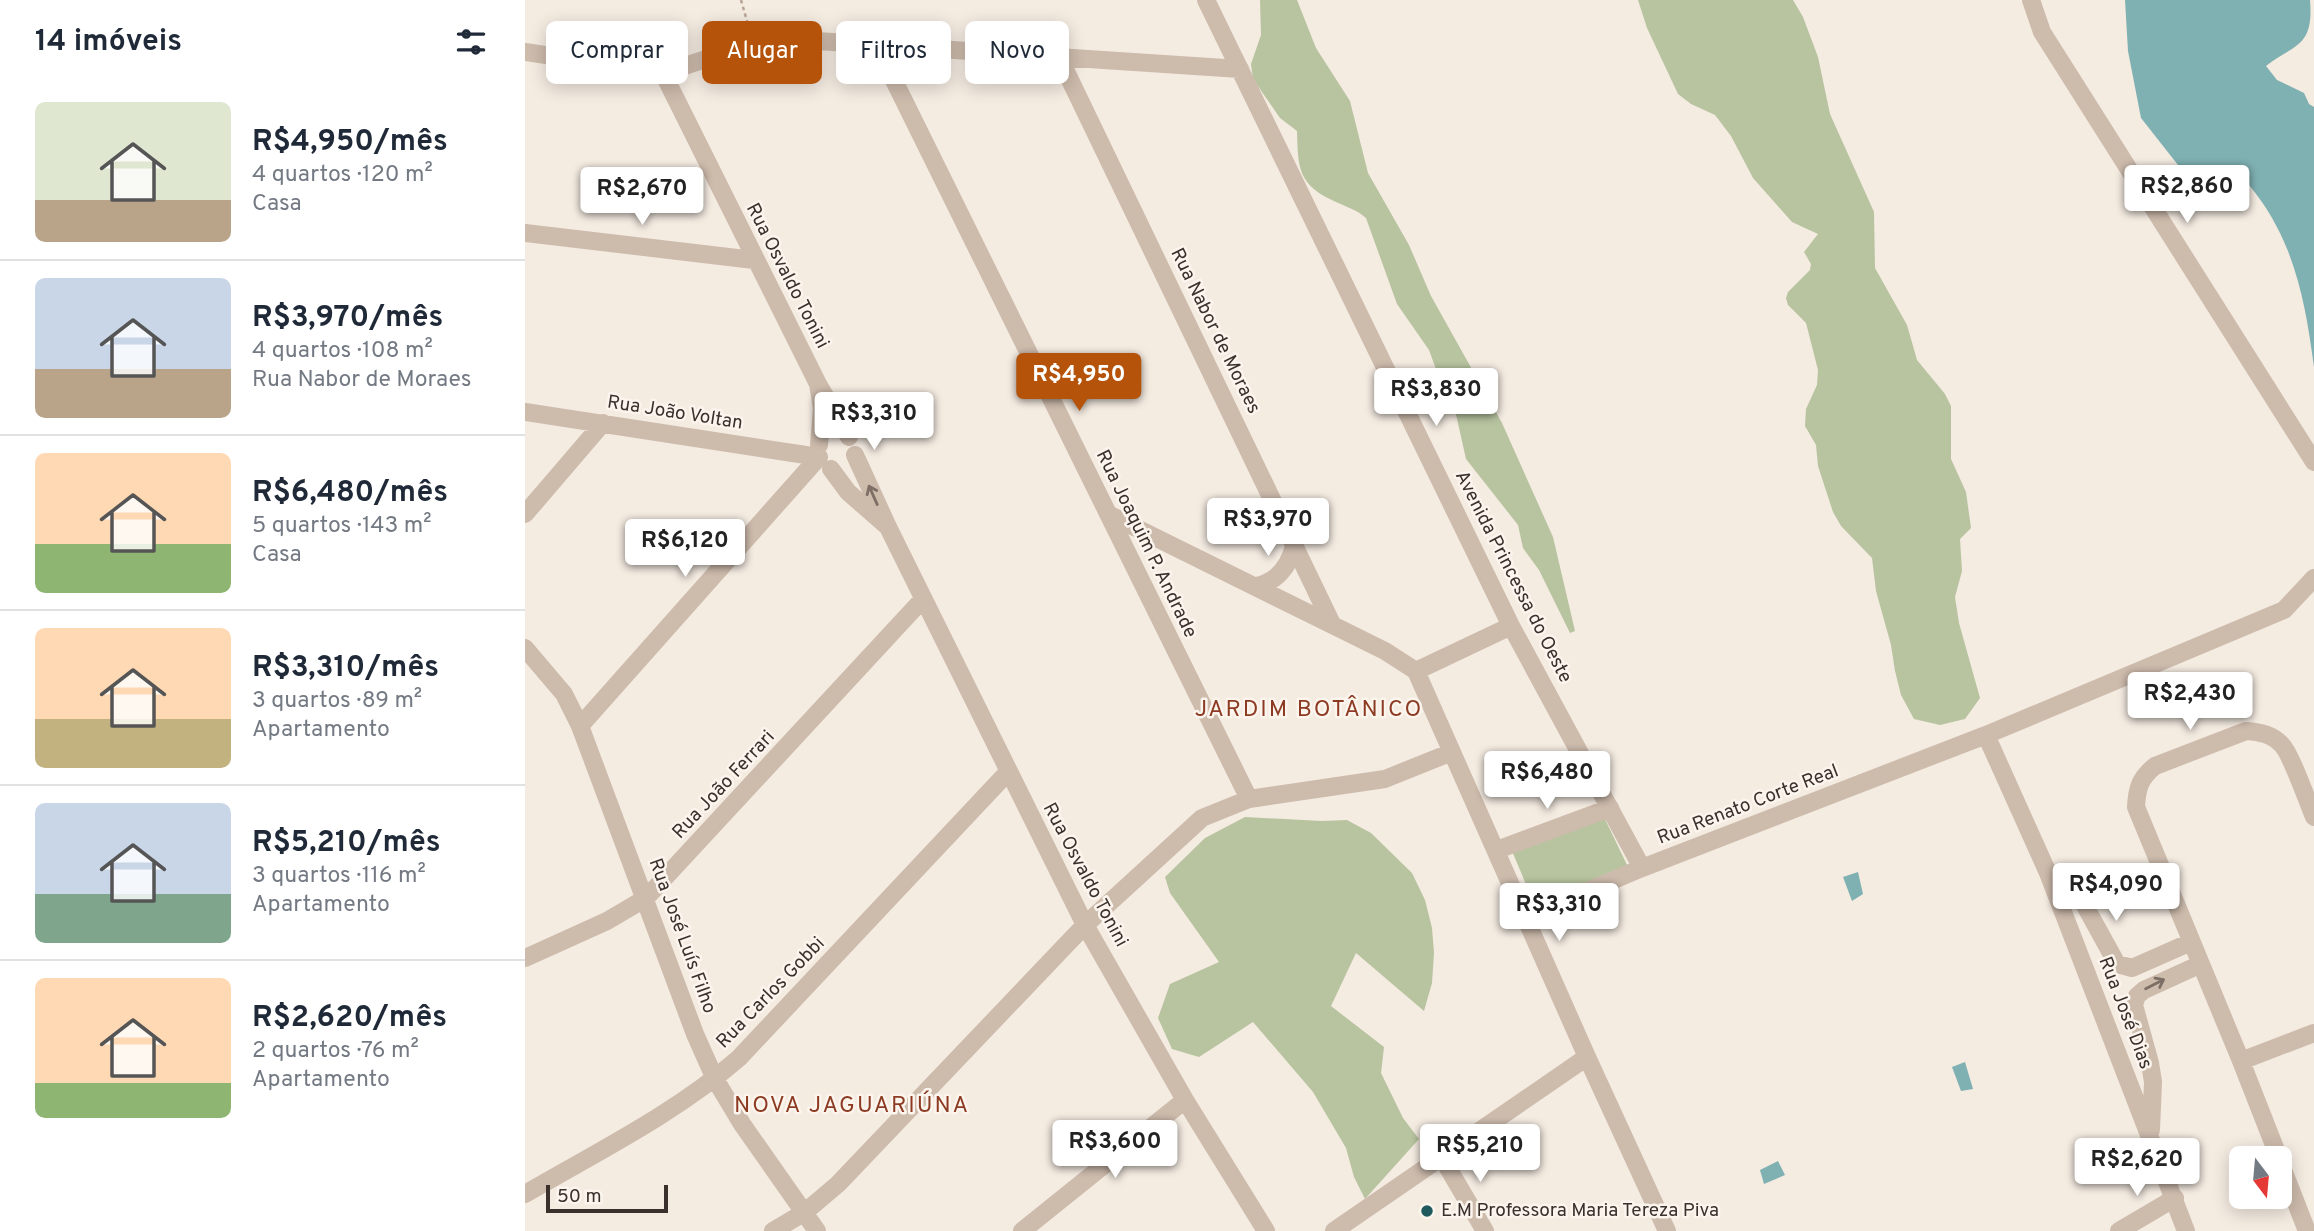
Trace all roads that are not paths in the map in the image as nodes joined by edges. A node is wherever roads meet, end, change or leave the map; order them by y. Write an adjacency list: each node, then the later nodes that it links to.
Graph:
1 (1206, 0): 8 (street, Avenida Princessa do Oeste)
2 (2031, 0): 20 (street)
3 (836, 41): 7 (street)
4 (525, 52): 5 (street)
5 (546, 55)
6 (1069, 58): 8 (street)
7 (688, 65)
8 (1240, 69): 29 (street, Avenida Princessa do Oeste)
9 (1069, 78): 24 (street, Rua Nabor de Moraes)
10 (668, 84): 13 (street, Rua Osvaldo Tonini)
11 (896, 84): 22 (street, Rua Joaquim P. Andrade)
12 (525, 233): 13 (street)
13 (754, 260): 14 (street, Rua Osvaldo Tonini)
14 (818, 384): 17 (street, Rua Osvaldo Tonini); 19 (street, Rua Osvaldo Tonini)
15 (525, 412): 16 (street, Rua João Voltan)
16 (603, 423): 19 (street, Rua João Voltan); 21 (street)
17 (849, 437): 18 (street, Rua Osvaldo Tonini); 19 (street)
18 (855, 455): 19 (street); 23 (street, Rua Osvaldo Tonini, one-way to 18)
19 (823, 457): 23 (street, Rua Osvaldo Tonini); 32 (street)
20 (2314, 462)
21 (525, 514)
22 (1108, 514): 26 (street); 36 (street, Rua Joaquim P. Andrade)
23 (888, 527): 27 (street, Rua Osvaldo Tonini)
24 (1294, 545): 26 (street); 28 (street, Rua Nabor de Moraes)
25 (2314, 578): 33 (street, Rua Renato Corte Real)
26 (1256, 586): 28 (street)
27 (923, 599): 35 (street, Rua Osvaldo Tonini); 42 (street, Rua João Ferrari)
28 (1332, 624): 31 (street)
29 (1511, 626): 31 (street); 37 (street, Avenida Princessa do Oeste)
30 (525, 648): 32 (street, Rua José Luís Filho)
31 (1416, 671): 34 (street)
32 (580, 726): 42 (street, Rua José Luís Filho)
33 (1986, 735): 40 (street, Rua Renato Corte Real); 41 (street, Rua José Dias)
34 (1452, 752): 36 (street); 39 (street)
35 (1008, 772): 44 (street, Rua Osvaldo Tonini); 51 (street, Rua Carlos Gobbi)
36 (1249, 799): 44 (street)
37 (1610, 808): 39 (street); 40 (street, Avenida Princessa do Oeste)
38 (2314, 817): 45 (street)
39 (1497, 850): 43 (street)
40 (1642, 868): 43 (street, Rua Renato Corte Real)
41 (2048, 873): 45 (street); 53 (street, Rua José Dias)
42 (646, 898): 46 (street, Rua João Ferrari); 51 (street, Rua José Luís Filho)
43 (1526, 916): 49 (street)
44 (1085, 925): 52 (street, Rua Osvaldo Tonini); 59 (street)
45 (2191, 943): 47 (street)
46 (525, 958)
47 (2201, 964): 50 (street); 53 (street, one-way to 47)
48 (2314, 1032): 50 (street)
49 (1587, 1057): 55 (street); 67 (street)
50 (2241, 1061): 54 (street)
51 (715, 1079): 56 (street, Rua Carlos Gobbi); 59 (street, Rua José Luís Filho)
52 (1185, 1100): 63 (street); 64 (street, Rua Osvaldo Tonini)
53 (2151, 1137): 58 (street, Rua José Dias)
54 (2274, 1146)
55 (1441, 1156): 65 (street); 66 (street)
56 (527, 1186)
57 (2293, 1194): 69 (street)
58 (2175, 1198): 60 (street, Rua José Dias); 68 (street)
59 (805, 1212): 61 (street); 62 (street, Rua José Luís Filho)
60 (2180, 1228)
61 (773, 1231)
62 (817, 1231)
63 (1022, 1231)
64 (1266, 1231)
65 (1333, 1231)
66 (1485, 1231)
67 (1667, 1231)
68 (2119, 1231)
69 (2307, 1231)

